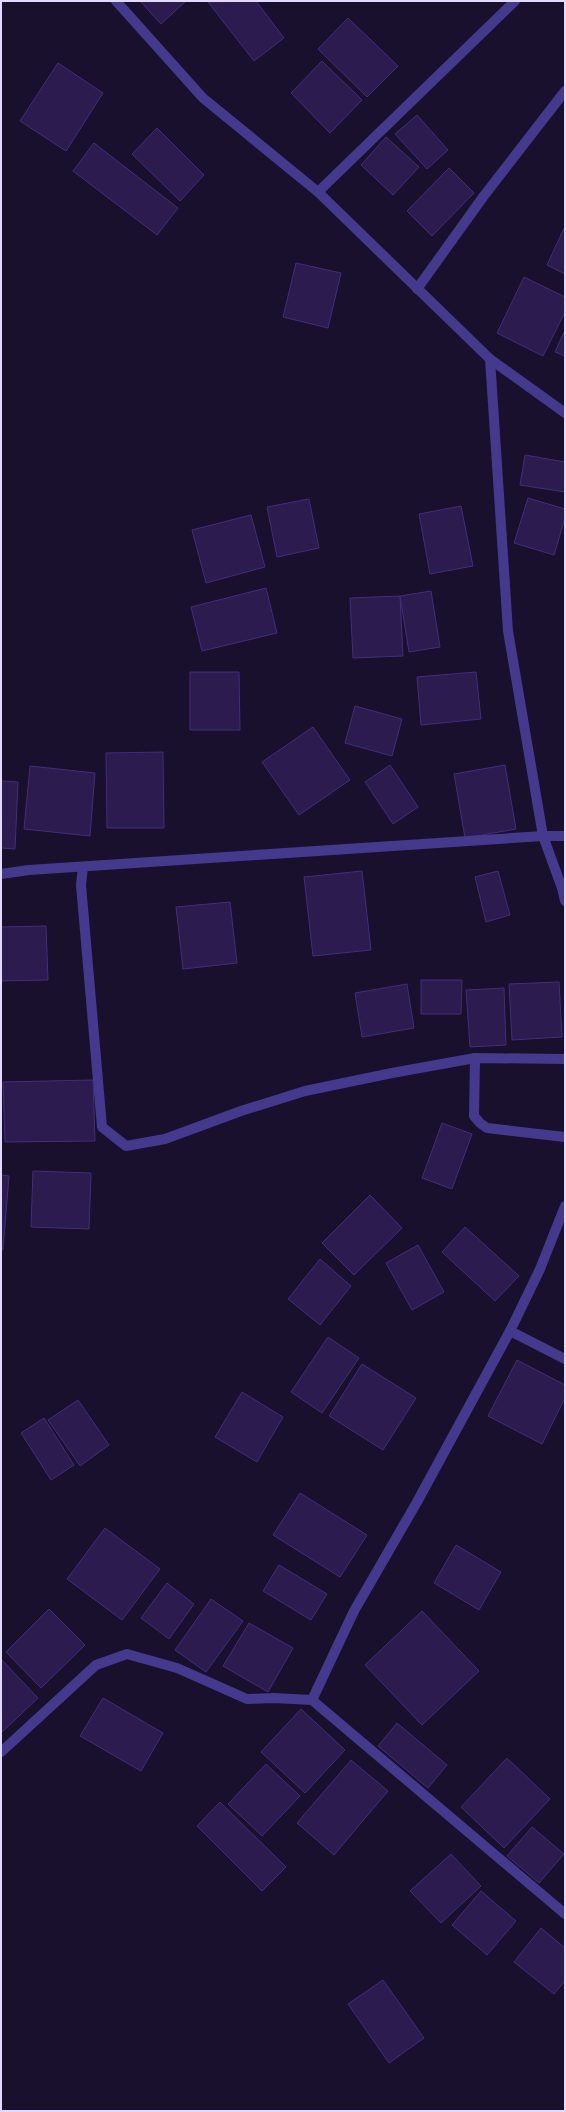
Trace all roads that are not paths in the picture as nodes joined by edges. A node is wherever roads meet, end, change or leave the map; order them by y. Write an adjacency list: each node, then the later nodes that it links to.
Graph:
1 (116, 1): 4 (street)
2 (515, 1): 4 (street)
3 (565, 91): 5 (street)
4 (318, 192): 5 (street)
5 (417, 289): 6 (street)
6 (490, 359): 7 (street); 8 (street)
7 (565, 413)
8 (543, 836): 9 (street); 10 (street); 12 (street)
9 (565, 836)
10 (83, 866): 11 (street); 13 (street)
11 (1, 874)
12 (565, 900)
13 (475, 1058): 14 (street); 15 (street)
14 (565, 1059)
15 (565, 1137)
16 (565, 1206): 17 (street)
17 (510, 1331): 18 (street); 19 (street)
18 (565, 1360)
19 (312, 1700): 20 (street); 21 (street)
20 (1, 1752)
21 (565, 1914)

